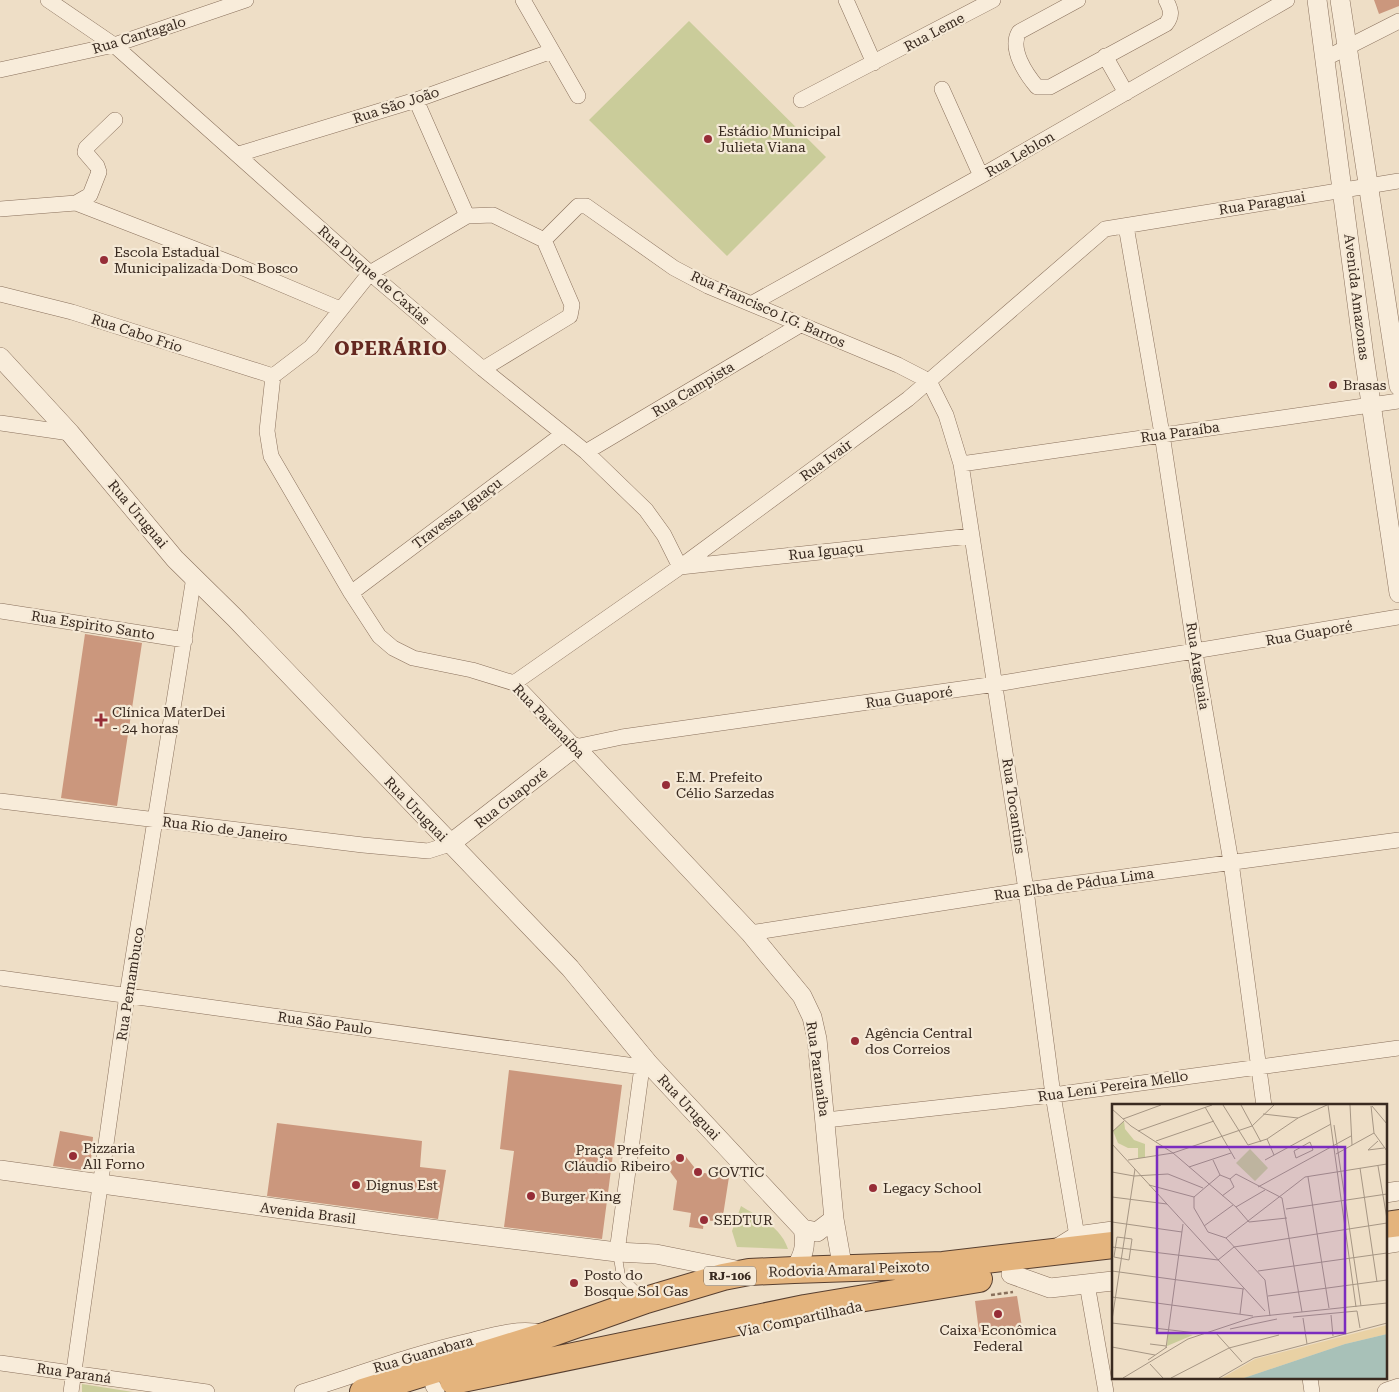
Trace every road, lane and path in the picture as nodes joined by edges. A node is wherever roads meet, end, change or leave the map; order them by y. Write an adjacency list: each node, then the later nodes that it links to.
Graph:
1 (48, 0): 12 (street, Rua Duque de Caxias)
2 (246, 0): 12 (street, Rua Cantagalo)
3 (523, 0): 14 (street)
4 (846, 0): 17 (street)
5 (993, 0): 17 (street, Rua Leme)
6 (1078, 0): 15 (street)
7 (1166, 0): 15 (street)
8 (1288, 0): 20 (street, Rua Leblon)
9 (1317, 0): 16 (street, Avenida Amazonas)
10 (1340, 0): 13 (street, Avenida Amazonas)
11 (1399, 21): 13 (street)
12 (114, 46): 18 (street, Rua Cantagalo); 25 (street, Rua Duque de Caxias)
13 (1346, 48): 16 (street); 28 (street, Avenida Amazonas)
14 (552, 51): 21 (street); 22 (street, Rua São João)
15 (1105, 56): 20 (street)
16 (1326, 58): 29 (street, Avenida Amazonas)
17 (874, 63): 23 (street, Rua Leme)
18 (0, 70)
19 (942, 89): 26 (street)
20 (1126, 93): 26 (street, Rua Leblon)
21 (578, 96)
22 (416, 100): 25 (street, Rua São João); 32 (street)
23 (801, 100)
24 (115, 120): 30 (street)
25 (238, 154): 35 (street, Rua Duque de Caxias)
26 (981, 176): 37 (street, Rua Leblon)
27 (1399, 181): 28 (street, Rua Paraguai)
28 (1369, 186): 29 (street, Rua Paraguai); 44 (street, Avenida Amazonas)
29 (1343, 190): 33 (street, Rua Paraguai); 46 (street, Avenida Amazonas)
30 (76, 203): 31 (street); 38 (street)
31 (0, 209)
32 (467, 216): 34 (street); 35 (street)
33 (1126, 226): 43 (street, Rua Ivair); 50 (street, Rua Araguaia)
34 (544, 240): 37 (street, Rua Francisco I.G. Barros); 41 (street)
35 (370, 272): 38 (street); 41 (street, Rua Duque de Caxias)
36 (0, 294): 42 (street, Rua Cabo Frio)
37 (750, 304): 39 (street, Rua Francisco I.G. Barros)
38 (340, 309): 42 (street)
39 (800, 325): 43 (street, Rua Francisco I.G. Barros); 51 (street, Rua Campista)
40 (0, 357): 48 (street, Rua Uruguai)
41 (483, 370): 49 (street, Rua Duque de Caxias)
42 (273, 376): 56 (street, Rua Paranaíba)
43 (929, 381): 52 (street, Rua Tocantins); 54 (street, Rua Ivair)
44 (1399, 386)
45 (1399, 401): 46 (street, Rua Paraíba)
46 (1372, 406): 50 (street, Rua Paraíba); 57 (street, Avenida Amazonas)
47 (0, 423): 48 (street)
48 (70, 432): 55 (street, Rua Uruguai)
49 (563, 434): 51 (street, Rua Duque de Caxias); 56 (street, Travessa Iguaçu)
50 (1162, 434): 52 (street, Rua Paraíba); 61 (street, Rua Araguaia)
51 (586, 452): 54 (street, Rua Duque de Caxias)
52 (961, 464): 53 (street, Rua Tocantins)
53 (971, 536): 54 (street, Rua Iguaçu); 63 (street, Rua Tocantins)
54 (680, 567): 62 (street, Rua Ivair)
55 (194, 577): 60 (street, Rua Pernambuco); 68 (street, Rua Uruguai)
56 (351, 593): 62 (street, Rua Paranaíba)
57 (1399, 593)
58 (0, 611): 60 (street, Rua Espirito Santo)
59 (1399, 618): 61 (street, Rua Guaporé)
60 (185, 640): 66 (street, Rua Pernambuco)
61 (1195, 652): 63 (street, Rua Guaporé); 69 (street, Rua Araguaia)
62 (514, 683): 64 (street, Rua Paranaíba)
63 (996, 684): 64 (street, Rua Guaporé); 70 (street, Rua Tocantins)
64 (575, 747): 68 (street, Rua Guaporé); 71 (street, Rua Paranaíba)
65 (0, 801): 66 (street, Rua Rio de Janeiro)
66 (156, 820): 68 (street, Rua Rio de Janeiro); 73 (street, Rua Pernambuco)
67 (1399, 840): 69 (street, Rua Elba de Pádua Lima)
68 (450, 844): 75 (street, Rua Uruguai)
69 (1231, 862): 70 (street, Rua Elba de Pádua Lima); 76 (street, Rua Araguaia)
70 (1026, 890): 71 (street, Rua Elba de Pádua Lima); 77 (street, Rua Tocantins)
71 (750, 933): 79 (street, Rua Paranaíba)
72 (0, 978): 73 (street, Rua São Paulo)
73 (127, 996): 75 (street, Rua São Paulo); 81 (street, Rua Pernambuco)
74 (1399, 1048): 76 (street, Rua Leni Pereira Mello)
75 (645, 1066): 89 (street, Rua Uruguai); 95 (street)
76 (1259, 1066): 77 (street, Rua Leni Pereira Mello); 78 (street, Rua Araguaia)
77 (1053, 1095): 79 (street, Rua Leni Pereira Mello); 91 (street, Rua Tocantins)
78 (1264, 1104)
79 (826, 1120): 86 (street, Rua Paranaíba)
80 (0, 1170): 81 (street, Avenida Brasil)
81 (101, 1185): 95 (street, Avenida Brasil); 111 (street, Rua Pernambuco)
82 (1399, 1191): 83 (street)
83 (1386, 1193)
84 (1399, 1209): 85 (highway)
85 (1386, 1211)
86 (834, 1219): 89 (street); 99 (street, Rua Paranaíba)
87 (1399, 1223): 88 (highway)
88 (1386, 1225)
89 (802, 1229): 98 (street)
90 (1112, 1231): 91 (street)
91 (1077, 1236): 96 (street)
92 (1399, 1242): 93 (street)
93 (1386, 1244)
94 (1112, 1245): 96 (highway, Rodovia Amaral Peixoto / RJ-106)
95 (616, 1252): 100 (street, Avenida Brasil); 106 (lane)
96 (1050, 1253): 99 (highway, Rodovia Amaral Peixoto / RJ-106)
97 (1112, 1260): 101 (highway, Rodovia Amaral Peixoto)
98 (794, 1270): 99 (highway, Rodovia Amaral Peixoto / RJ-106); 100 (highway, Rodovia Amaral Peixoto / RJ-106)
99 (843, 1270): 107 (highway)
100 (749, 1272): 106 (highway, Rodovia Amaral Peixoto / RJ-106)
101 (1011, 1274): 104 (street); 107 (highway, Rodovia Amaral Peixoto)
102 (1112, 1281): 103 (street)
103 (1087, 1284): 104 (street); 118 (street)
104 (1047, 1288): 105 (path)
105 (986, 1295)
106 (646, 1300): 108 (highway, Rodovia Amaral Peixoto / RJ-106); 109 (highway)
107 (805, 1308): 109 (highway, Rodovia Amaral Peixoto)
108 (547, 1335): 116 (street, Rua Guanabara); 117 (highway, Rodovia Amaral Peixoto / RJ-106)
109 (674, 1336): 113 (highway, Rodovia Amaral Peixoto)
110 (0, 1363): 111 (street, Rua Paraná)
111 (73, 1372): 114 (street, Rua Pernambuco); 115 (street, Rua Paraná)
112 (1399, 1388): 119 (street)
113 (427, 1390)
114 (71, 1392)
115 (206, 1392)
116 (302, 1392)
117 (363, 1392)
118 (1106, 1392)
119 (1387, 1392)

